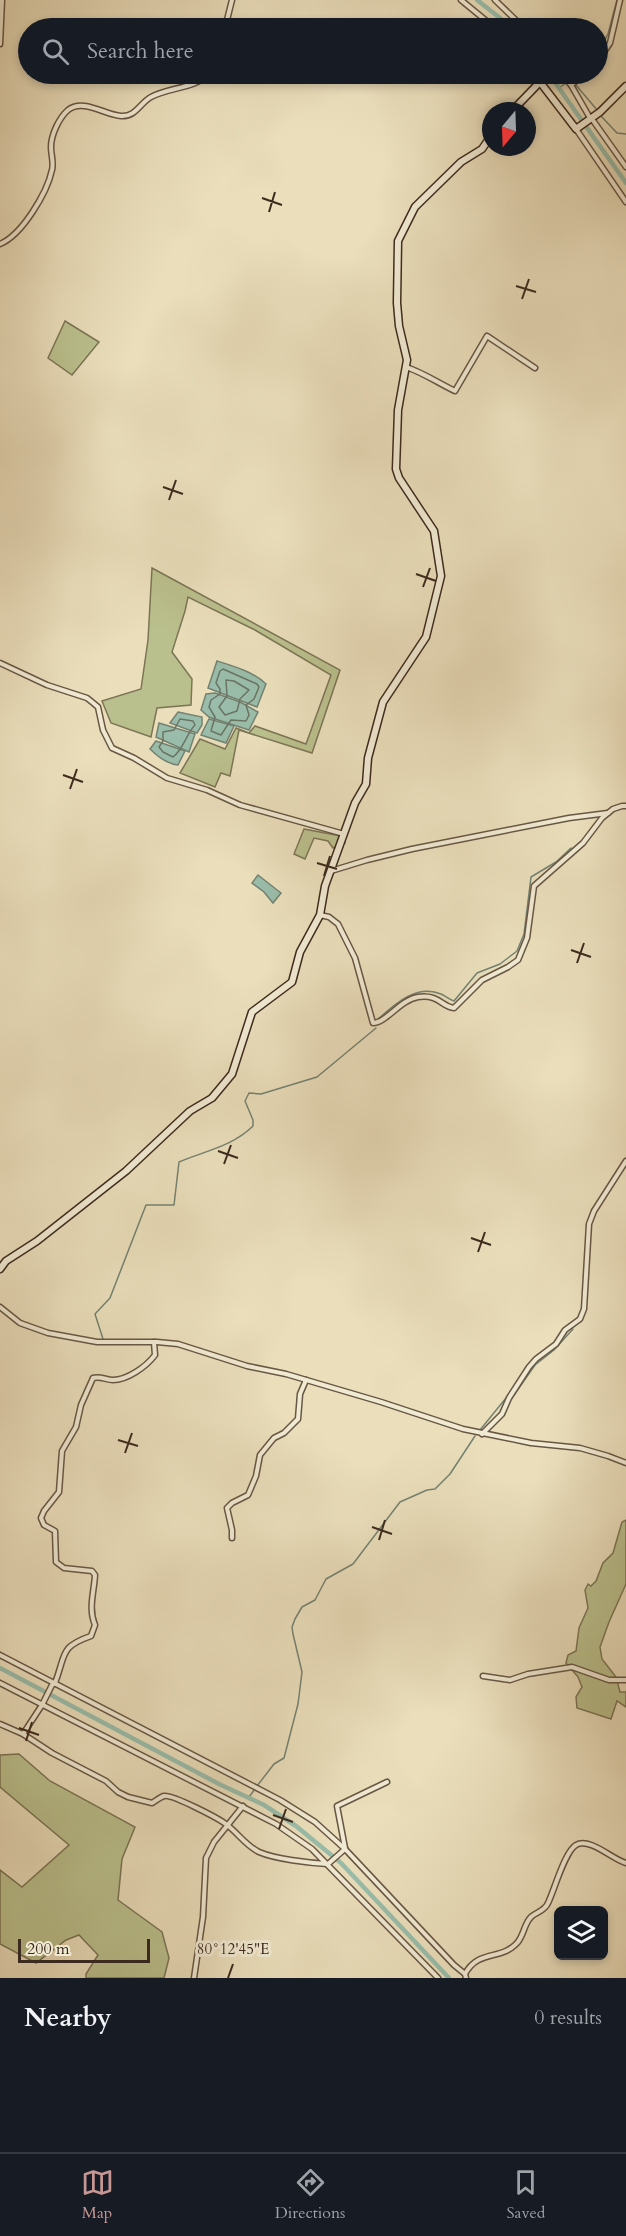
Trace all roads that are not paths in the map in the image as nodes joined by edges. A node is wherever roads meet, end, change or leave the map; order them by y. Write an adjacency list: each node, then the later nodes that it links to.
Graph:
1 (2, 0): 9 (street)
2 (232, 0): 6 (street)
3 (461, 0): 7 (street)
4 (495, 0): 8 (street)
5 (620, 0): 10 (street)
6 (228, 18)
7 (483, 18)
8 (514, 18)
9 (0, 44)
10 (608, 46)
11 (193, 84): 22 (street)
12 (538, 84): 16 (street)
13 (542, 84): 18 (street)
14 (571, 85): 17 (street)
15 (626, 86): 17 (street)
16 (521, 102)
17 (589, 120): 18 (street); 20 (street)
18 (578, 127): 21 (street)
19 (482, 149): 23 (street)
20 (626, 167)
21 (626, 202)
22 (0, 244)
23 (406, 367): 24 (street); 28 (street)
24 (535, 368)
25 (0, 663): 28 (street)
26 (626, 806): 27 (street)
27 (609, 813): 29 (street); 30 (street)
28 (345, 834): 29 (street)
29 (330, 872): 30 (street)
30 (320, 915): 32 (street)
31 (626, 1161): 36 (street)
32 (0, 1269)
33 (0, 1307): 34 (street)
34 (154, 1342): 35 (street); 43 (street)
35 (306, 1380): 36 (street); 38 (street)
36 (483, 1434): 37 (street)
37 (626, 1463)
38 (232, 1538)
39 (0, 1655): 43 (street)
40 (483, 1676): 41 (street)
41 (626, 1680)
42 (0, 1683): 44 (street)
43 (53, 1684): 44 (street); 50 (street)
44 (43, 1703): 46 (street); 48 (street)
45 (0, 1724): 46 (street)
46 (23, 1734): 49 (street)
47 (387, 1782): 50 (street)
48 (243, 1806): 49 (street); 51 (street)
49 (227, 1825): 51 (street); 54 (street)
50 (343, 1850): 51 (street); 53 (street)
51 (330, 1863): 55 (street)
52 (626, 1863): 53 (street)
53 (466, 1976)
54 (194, 1978)
55 (438, 1978)

